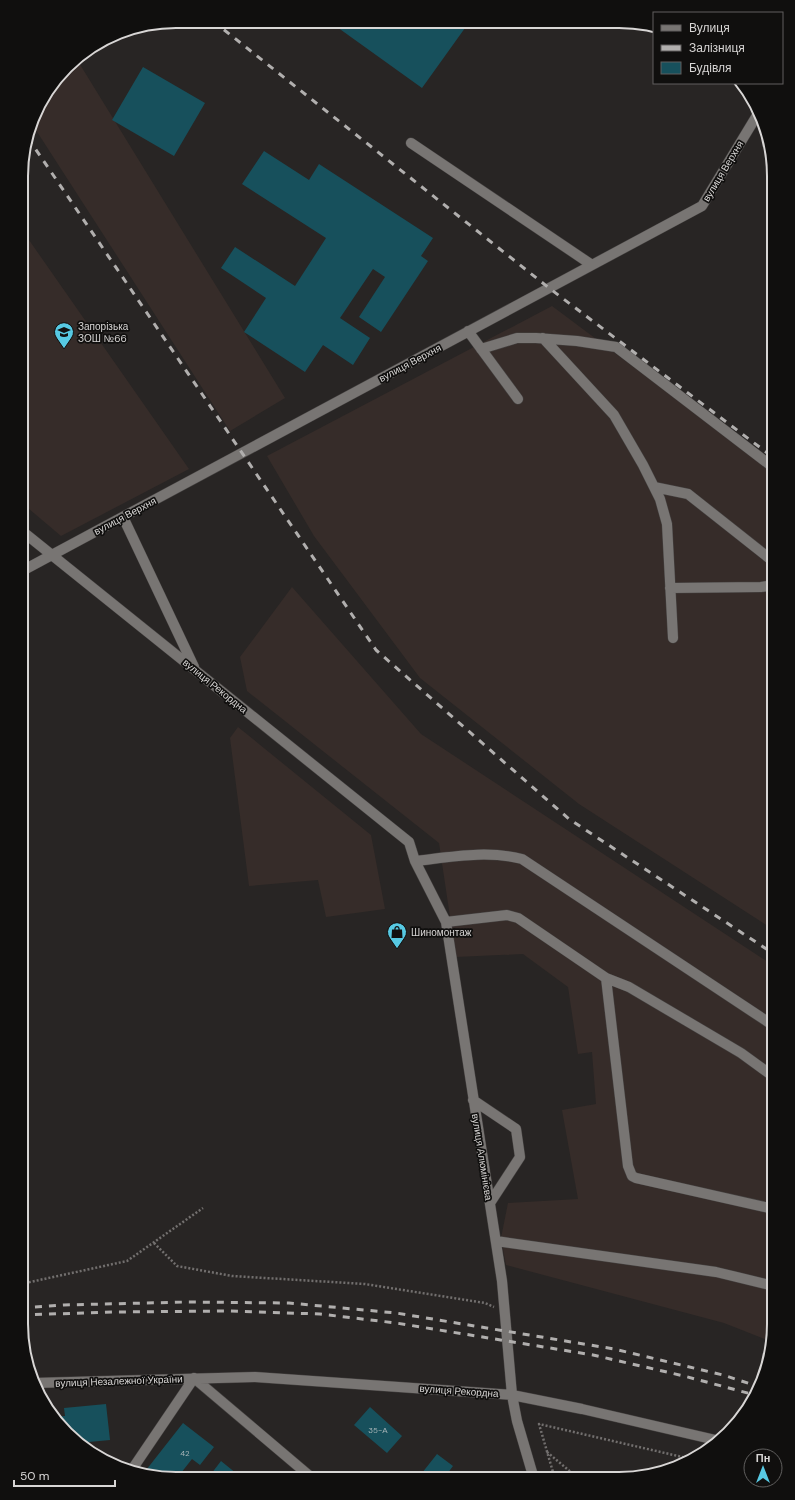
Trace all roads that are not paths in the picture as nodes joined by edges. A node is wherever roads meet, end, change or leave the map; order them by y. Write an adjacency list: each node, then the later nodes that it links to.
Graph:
1 (755, 118): 3 (street, вулиця Верхня)
2 (411, 143): 3 (street)
3 (592, 265): 4 (street, вулиця Верхня)
4 (468, 331): 6 (street); 10 (street, вулиця Верхня)
5 (543, 338): 6 (street); 8 (street); 9 (street)
6 (481, 349): 7 (street)
7 (518, 399)
8 (767, 463)
9 (654, 487): 13 (street); 16 (street)
10 (123, 517): 12 (street, вулиця Верхня); 18 (street)
11 (28, 535): 12 (street, вулиця Рекордна)
12 (52, 555): 14 (street, вулиця Верхня); 18 (street, вулиця Рекордна)
13 (767, 556)
14 (28, 568)
15 (767, 586): 16 (street)
16 (670, 588): 17 (street)
17 (673, 638)
18 (196, 671): 19 (street, вулиця Рекордна)
19 (409, 842): 20 (street, вулиця Алюмінієва)
20 (415, 860): 21 (street, вулиця Алюмінієва); 23 (street)
21 (446, 922): 22 (street); 25 (street, вулиця Алюмінієва)
22 (606, 978): 24 (street); 27 (street)
23 (767, 1021)
24 (767, 1072)
25 (473, 1100): 26 (street, вулиця Алюмінієва); 26 (street)
26 (490, 1203): 28 (street, вулиця Алюмінієва)
27 (767, 1207)
28 (496, 1241): 29 (street); 32 (street, вулиця Алюмінієва)
29 (767, 1284)
30 (194, 1378): 31 (street, вулиця Незалежної України); 32 (street, вулиця Рекордна); 34 (street); 35 (street, вулиця Незалежної України)
31 (40, 1383)
32 (512, 1395): 33 (street, вулиця Рекордна); 36 (street, вулиця Алюмінієва)
33 (712, 1439)
34 (134, 1466)
35 (305, 1472)
36 (532, 1472)

